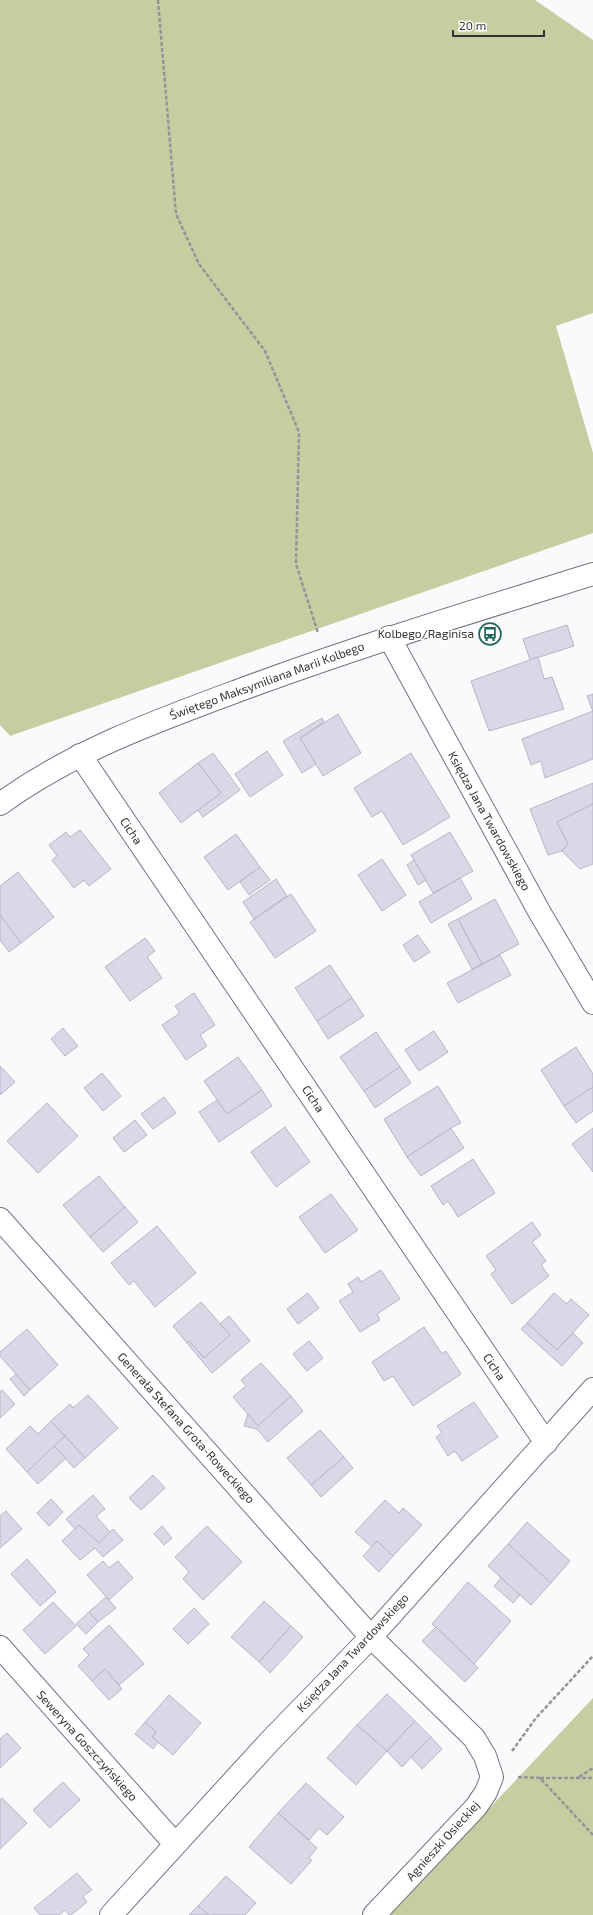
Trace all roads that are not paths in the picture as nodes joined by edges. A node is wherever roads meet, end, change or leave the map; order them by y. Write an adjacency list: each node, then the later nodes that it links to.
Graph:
1 (593, 574): 2 (street, Świętego Maksymiliana Marii Kolbego)
2 (389, 638): 3 (street, Świętego Maksymiliana Marii Kolbego); 5 (street, Księdza Jana Twardowskiego)
3 (80, 755): 4 (street, Świętego Maksymiliana Marii Kolbego); 8 (street, Cicha)
4 (0, 804)
5 (593, 1003)
6 (0, 1219): 9 (street, Generała Stefana Grota-Roweckiego)
7 (593, 1389): 8 (street, Księdza Jana Twardowskiego)
8 (546, 1443): 9 (street, Księdza Jana Twardowskiego)
9 (371, 1637): 11 (street, Generała Stefana Grota-Roweckiego); 12 (street, Księdza Jana Twardowskiego)
10 (0, 1647): 12 (street, Seweryna Goszczyńskiego)
11 (492, 1777): 14 (street, Agnieszki Osieckiej)
12 (175, 1844): 13 (street, Księdza Jana Twardowskiego)
13 (111, 1915)
14 (374, 1915)

